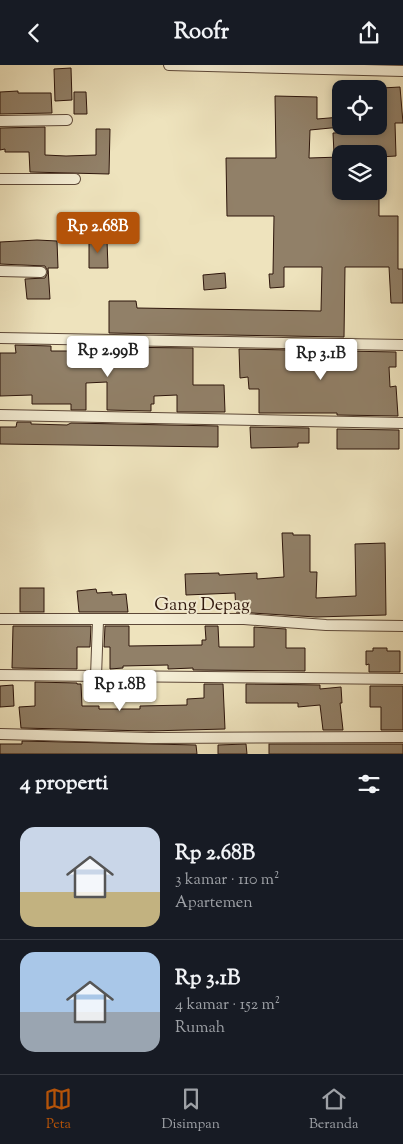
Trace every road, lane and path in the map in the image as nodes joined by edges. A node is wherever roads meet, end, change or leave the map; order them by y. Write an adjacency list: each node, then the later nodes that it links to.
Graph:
1 (169, 65): 2 (street)
2 (403, 71)
3 (67, 120): 4 (street)
4 (0, 121)
5 (0, 179): 6 (street)
6 (75, 179)
7 (0, 271): 8 (street)
8 (40, 272)
9 (0, 338): 10 (street)
10 (403, 345)
11 (0, 415): 12 (street)
12 (403, 423)
13 (0, 619): 14 (street, Gang Depag)
14 (98, 621): 15 (street, Gang Depag); 17 (street)
15 (403, 626)
16 (0, 675): 17 (street)
17 (96, 676): 18 (street)
18 (403, 679)
19 (0, 734): 20 (street)
20 (403, 737)

